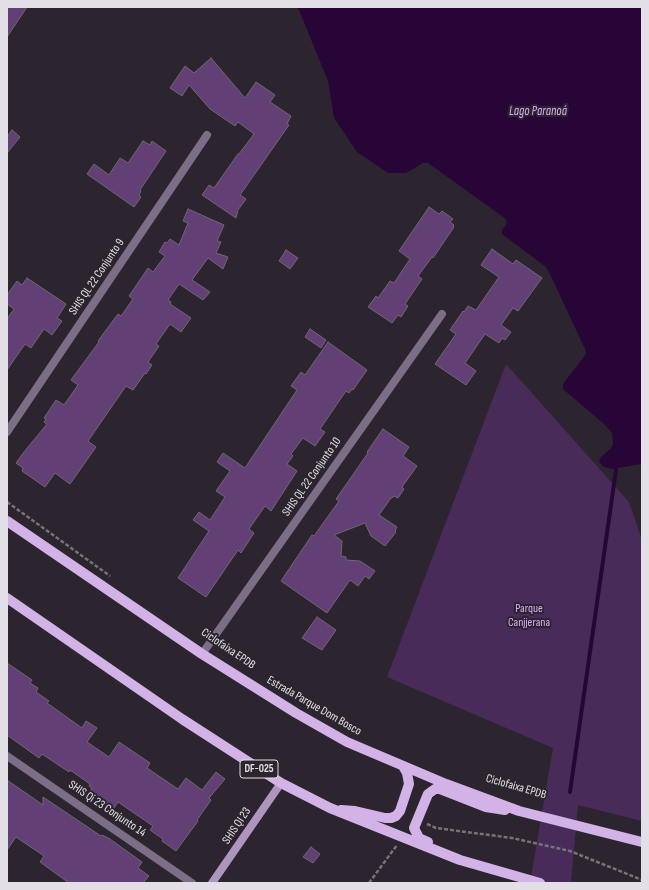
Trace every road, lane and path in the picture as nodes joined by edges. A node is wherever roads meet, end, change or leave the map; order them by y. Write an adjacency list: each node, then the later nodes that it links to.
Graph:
1 (207, 135): 3 (street, SHIS QL 22 Conjunto 9)
2 (442, 314): 8 (street, SHIS QL 22 Conjunto 10)
3 (7, 432)
4 (7, 502): 6 (path)
5 (7, 521): 8 (main road, Estrada Parque Dom Bosco)
6 (110, 576)
7 (7, 598): 11 (main road, DF-025)
8 (202, 654): 10 (main road, Estrada Parque Dom Bosco)
9 (7, 756): 19 (street, SHIS Qi 23 Conjunto 14)
10 (403, 766): 12 (main road); 13 (main road, Estrada Parque Dom Bosco)
11 (281, 783): 12 (main road, DF-025); 20 (street, SHIS QI 23)
12 (330, 808): 17 (main road, DF-025)
13 (519, 811): 14 (main road); 15 (main road, Estrada Parque Dom Bosco)
14 (417, 818): 17 (main road); 18 (path)
15 (642, 842)
16 (397, 844): 21 (path)
17 (460, 860): 22 (main road, DF-025)
18 (642, 880)
19 (192, 883)
20 (212, 883)
21 (369, 883)
22 (540, 883)

